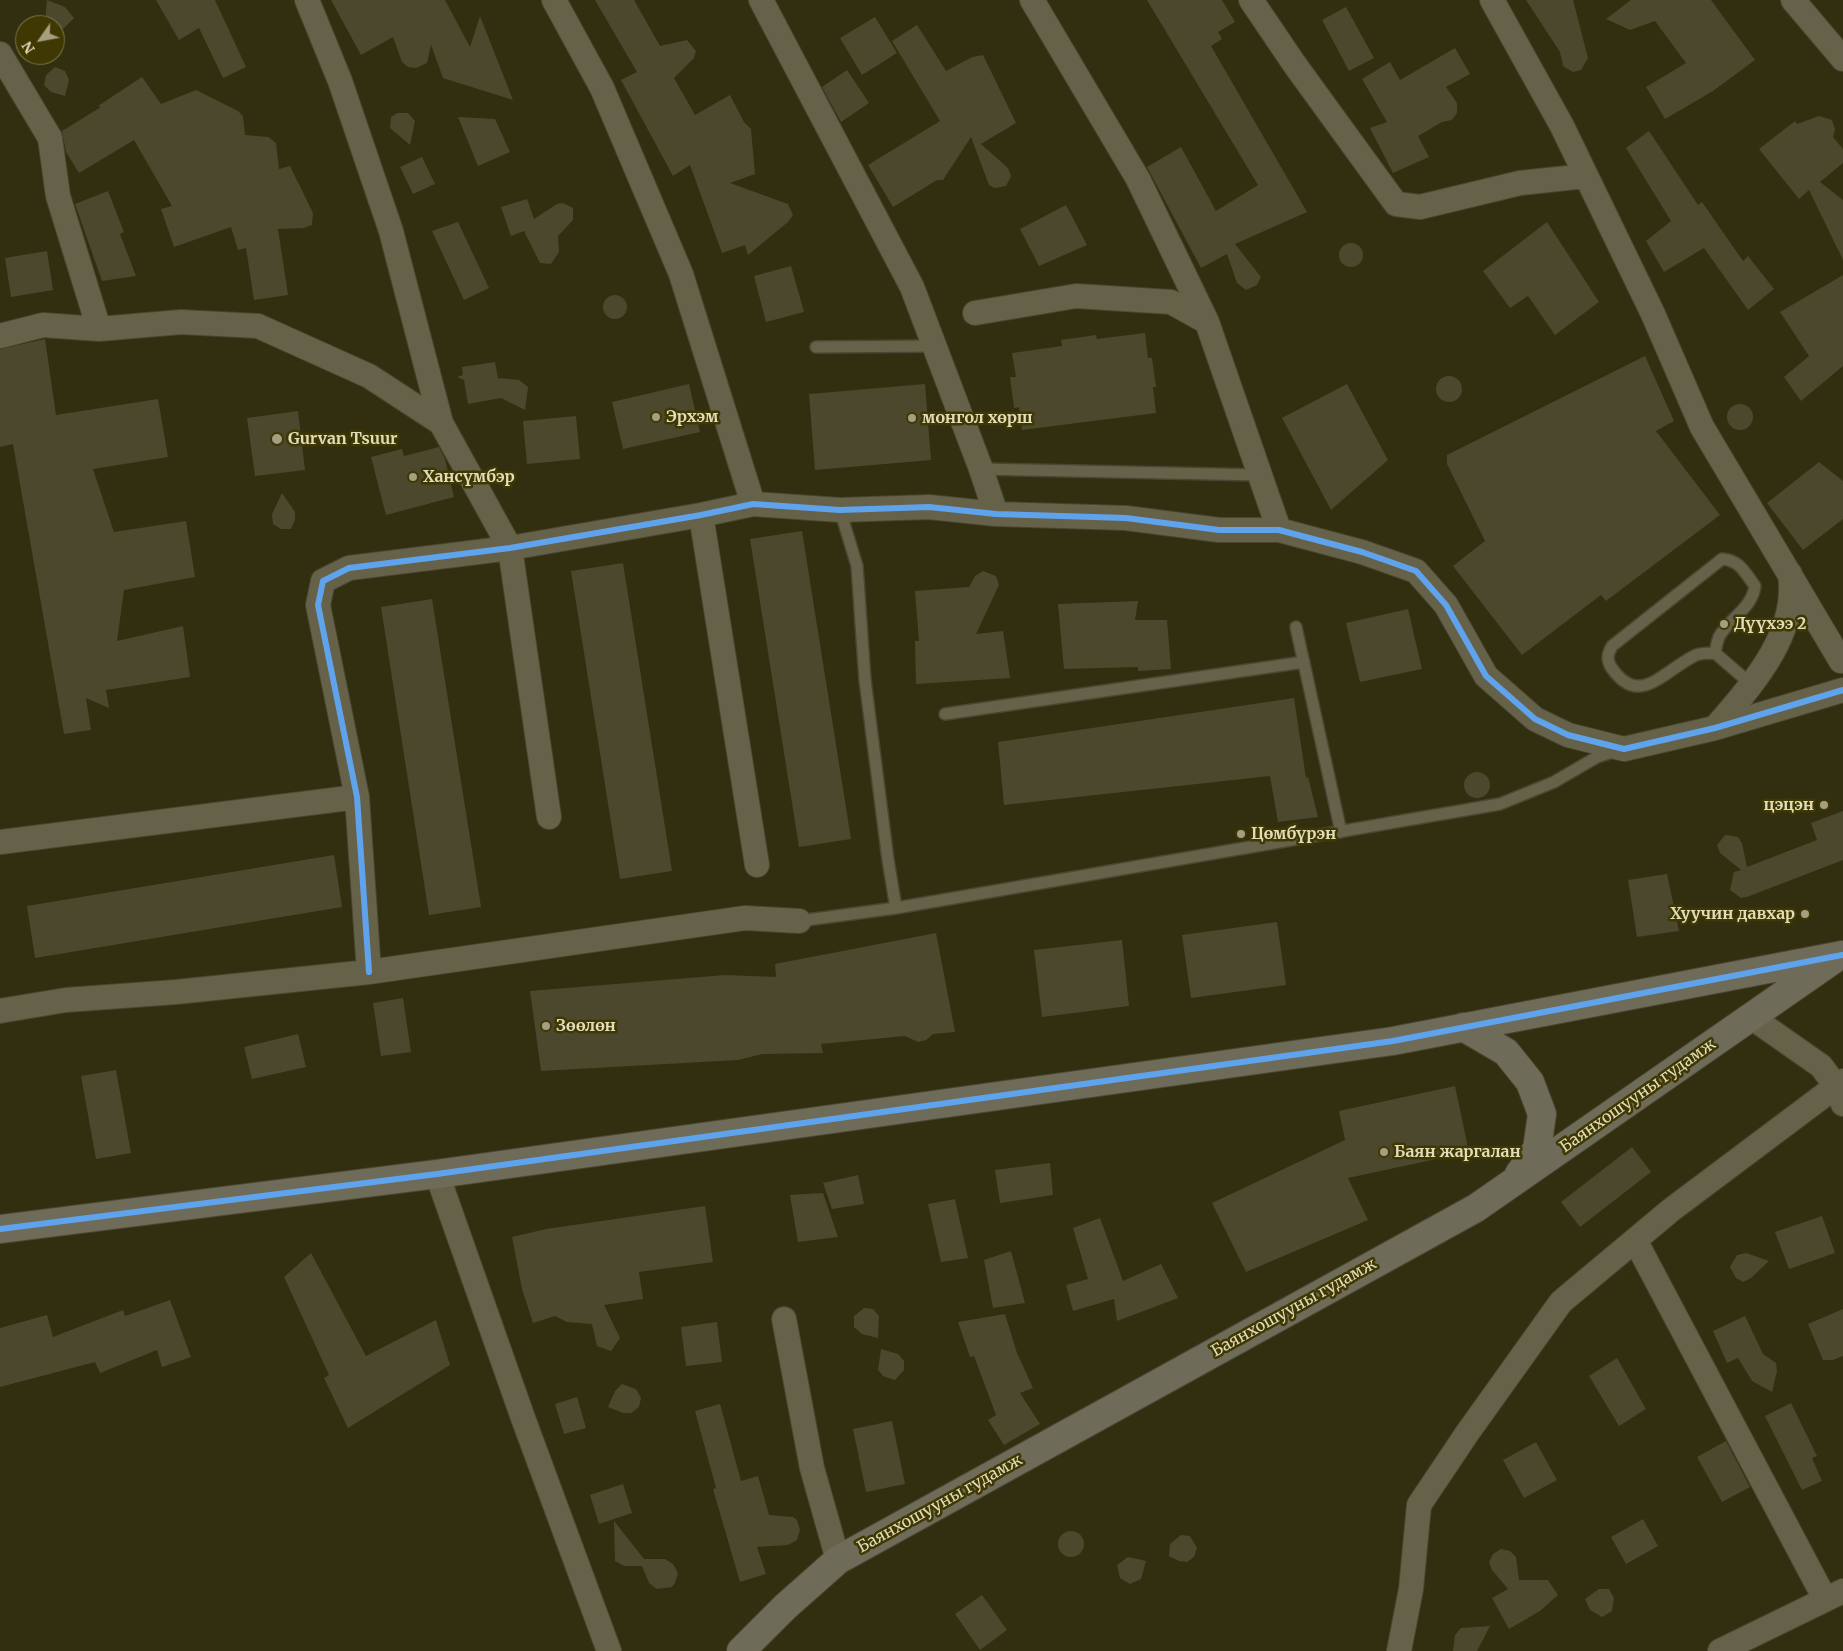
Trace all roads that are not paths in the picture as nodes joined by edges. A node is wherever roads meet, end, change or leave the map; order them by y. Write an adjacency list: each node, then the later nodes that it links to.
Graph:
1 (306, 0): 17 (street)
2 (554, 0): 20 (street)
3 (761, 0): 15 (street)
4 (1032, 0): 12 (street)
5 (1252, 0): 10 (street)
6 (1492, 0): 10 (street)
7 (1793, 0): 9 (street)
8 (0, 54): 13 (street)
9 (1843, 59)
10 (1586, 176): 26 (street)
11 (975, 313): 12 (street)
12 (1207, 322): 19 (street)
13 (99, 330): 14 (street); 17 (street)
14 (0, 336)
15 (934, 346): 16 (lane); 18 (street)
16 (816, 347)
17 (441, 423): 25 (street)
18 (981, 469): 19 (lane); 22 (street)
19 (1260, 475): 24 (street)
20 (753, 504): 21 (street); 23 (street)
21 (840, 510): 22 (street); 41 (lane)
22 (996, 514): 24 (street)
23 (701, 515): 25 (street); 40 (street)
24 (1279, 530): 35 (street)
25 (510, 548): 36 (street); 37 (street)
26 (1790, 574): 29 (street); 31 (street)
27 (1296, 627): 30 (lane)
28 (1715, 653): 28 (lane); 31 (lane)
29 (1842, 661)
30 (1304, 662): 33 (lane); 38 (lane)
31 (1752, 685): 34 (street)
32 (1843, 690): 34 (street)
33 (945, 714)
34 (1715, 728): 35 (street)
35 (1624, 749): 38 (lane)
36 (357, 797): 39 (street); 44 (street)
37 (549, 818)
38 (1341, 832): 41 (lane)
39 (0, 842)
40 (757, 865)
41 (896, 908): 42 (lane)
42 (799, 921): 44 (street)
43 (1842, 954): 46 (street, Баянхошууны гудамж); 47 (street)
44 (369, 972): 45 (street)
45 (0, 1011)
46 (1751, 1018): 48 (street); 50 (street, Баянхошууны гудамж)
47 (1463, 1027): 49 (street); 50 (street)
48 (1841, 1090): 52 (street)
49 (437, 1174): 51 (street); 56 (street)
50 (1512, 1183): 54 (street, Баянхошууны гудамж)
51 (0, 1229)
52 (1635, 1240): 55 (street); 58 (street)
53 (784, 1319): 54 (street)
54 (838, 1560): 57 (street, Баянхошууны гудамж)
55 (1834, 1595): 59 (street)
56 (609, 1651)
57 (741, 1651)
58 (1399, 1651)
59 (1720, 1651)

